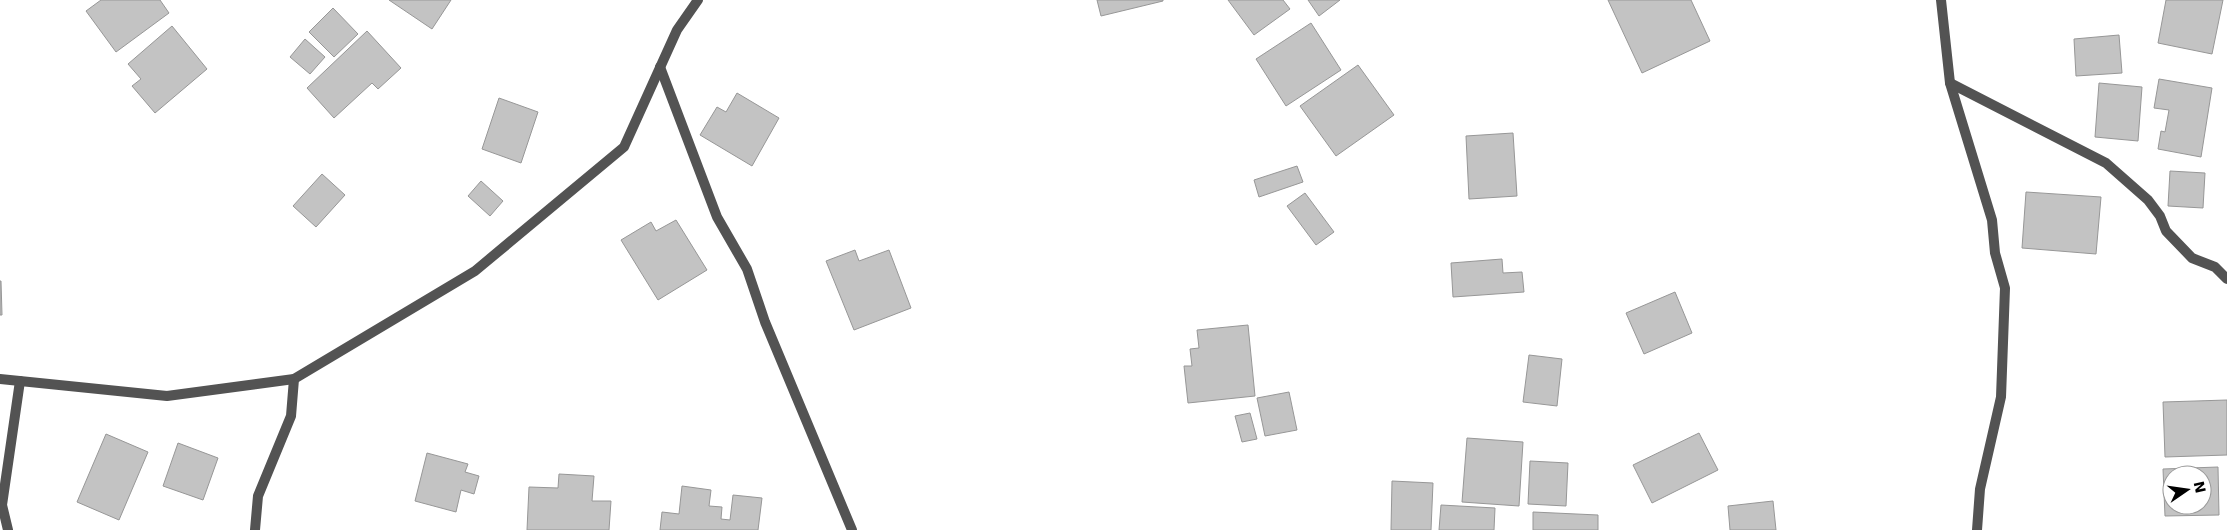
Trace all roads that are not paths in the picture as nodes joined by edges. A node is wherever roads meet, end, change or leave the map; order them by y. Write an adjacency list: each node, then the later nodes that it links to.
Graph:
1 (698, 0): 3 (street)
2 (1940, 0): 4 (street)
3 (660, 67): 7 (street); 11 (street)
4 (1950, 83): 5 (street); 12 (street)
5 (2227, 279)
6 (0, 379): 8 (street)
7 (294, 379): 8 (street); 10 (street)
8 (20, 381): 9 (street)
9 (8, 530)
10 (255, 530)
11 (852, 530)
12 (1977, 530)

